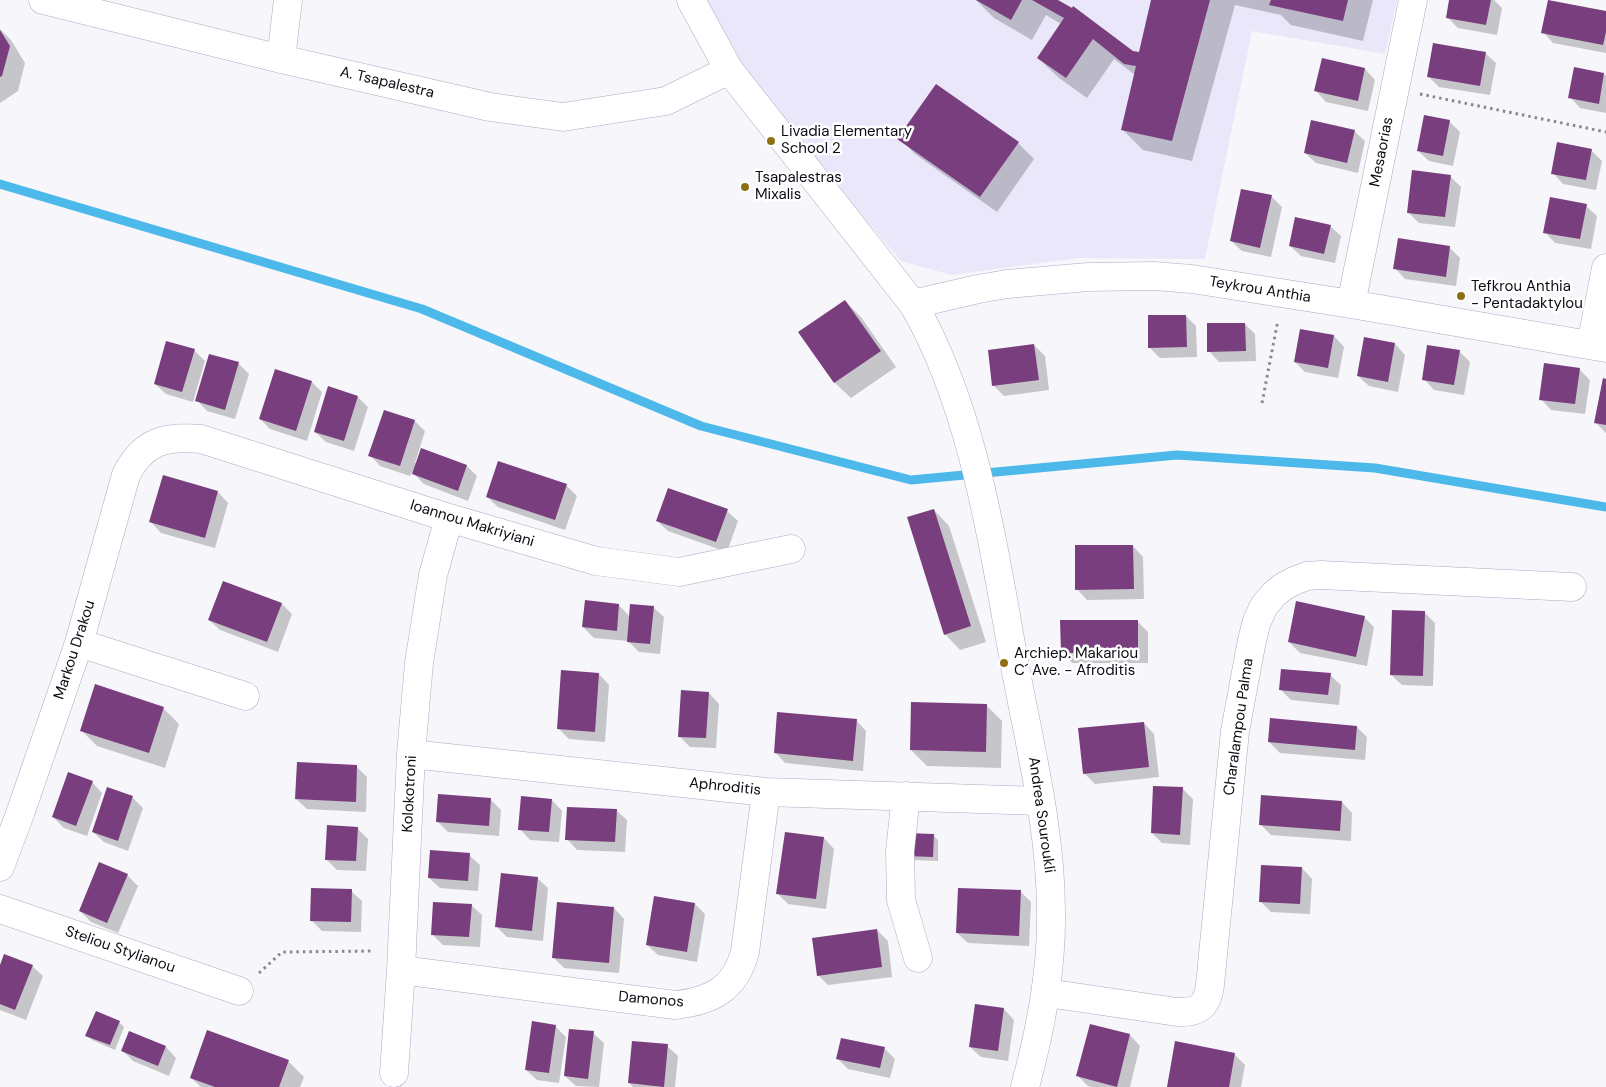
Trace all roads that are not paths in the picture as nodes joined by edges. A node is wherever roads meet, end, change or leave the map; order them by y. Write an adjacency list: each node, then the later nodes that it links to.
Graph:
1 (43, 0): 5 (street, A. Tsapalestra)
2 (288, 0): 5 (street)
3 (691, 0): 6 (street, Andrea Souroukli)
4 (1413, 0): 9 (street, Mesaorias)
5 (281, 59): 6 (street, A. Tsapalestra)
6 (728, 70): 8 (street, Andrea Souroukli)
7 (1606, 268): 10 (street)
8 (913, 304): 9 (street, Teykrou Anthia); 20 (street, Andrea Souroukli)
9 (1351, 304): 10 (street, Teykrou Anthia)
10 (1599, 346)
11 (160, 442): 12 (street, Ioannou Makriyiani); 15 (street, Markou Drakou)
12 (449, 518): 13 (street, Ioannou Makriyiani); 17 (street, Kolokotroni)
13 (791, 549)
14 (1572, 587): 26 (street, Charalampou Palma)
15 (79, 643): 16 (street); 21 (street, Markou Drakou)
16 (245, 696)
17 (411, 754): 18 (street, Aphroditis); 24 (street, Kolokotroni)
18 (766, 792): 19 (street, Aphroditis); 24 (street, Damonos)
19 (906, 796): 20 (street, Aphroditis); 23 (street)
20 (1040, 801): 26 (street, Andrea Souroukli)
21 (0, 867)
22 (0, 909): 25 (street, Steliou Stylianou)
23 (918, 958)
24 (402, 960): 27 (street, Kolokotroni)
25 (239, 991)
26 (1046, 993): 28 (street, Andrea Souroukli)
27 (394, 1073)
28 (1025, 1087)

